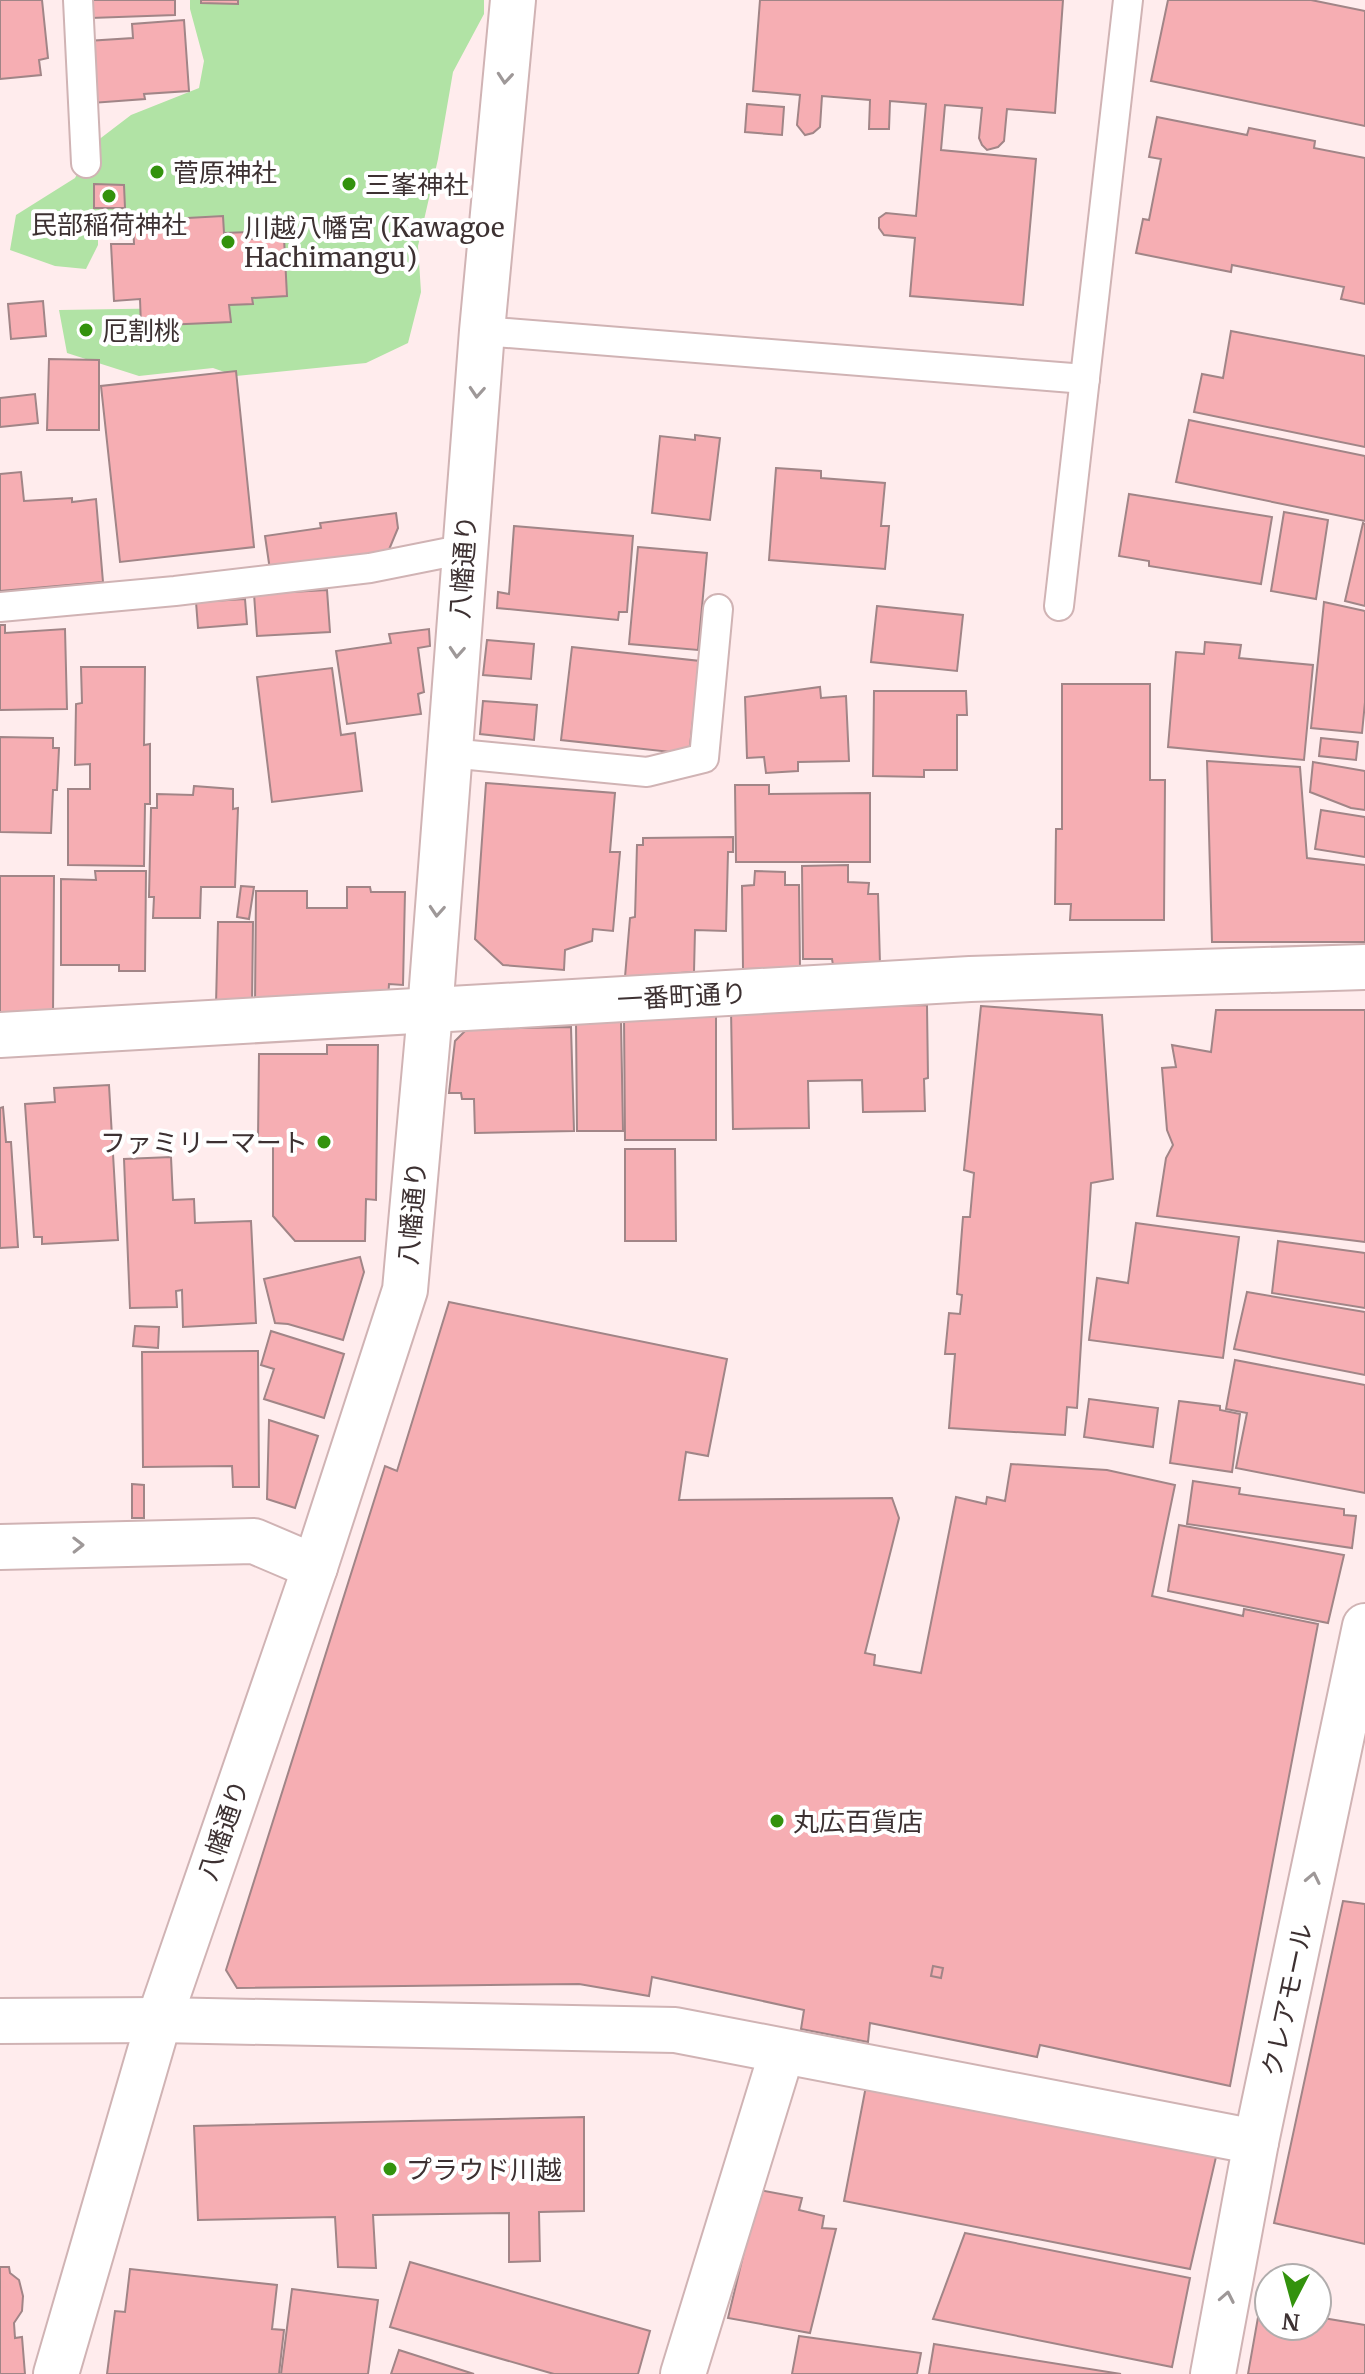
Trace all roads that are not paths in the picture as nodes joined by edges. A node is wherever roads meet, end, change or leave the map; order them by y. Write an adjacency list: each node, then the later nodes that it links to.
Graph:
1 (78, 0): 4 (lane)
2 (513, 0): 5 (street, 八幡通り, one-way to 5)
3 (1128, 0): 6 (lane)
4 (86, 163)
5 (482, 331): 6 (lane); 7 (street, 八幡通り, one-way to 7)
6 (1085, 379): 8 (lane)
7 (465, 549): 9 (lane); 11 (street, 八幡通り, one-way to 11)
8 (1059, 606)
9 (0, 607)
10 (718, 609): 11 (lane)
11 (449, 753): 13 (street, 八幡通り, one-way to 13)
12 (1365, 967): 13 (street, 一番町通り)
13 (430, 1012): 14 (street, 一番町通り); 16 (street, 八幡通り)
14 (0, 1035)
15 (0, 1547): 16 (street, one-way to 16)
16 (315, 1567): 18 (street, 八幡通り)
17 (1365, 1626): 21 (street, クレアモール, one-way to 17)
18 (159, 2020): 19 (street); 20 (street); 22 (street, 八幡通り)
19 (0, 2021)
20 (782, 2052): 21 (street); 23 (street)
21 (1256, 2142): 24 (street, クレアモール, one-way to 21)
22 (56, 2374)
23 (683, 2374)
24 (1213, 2374)

